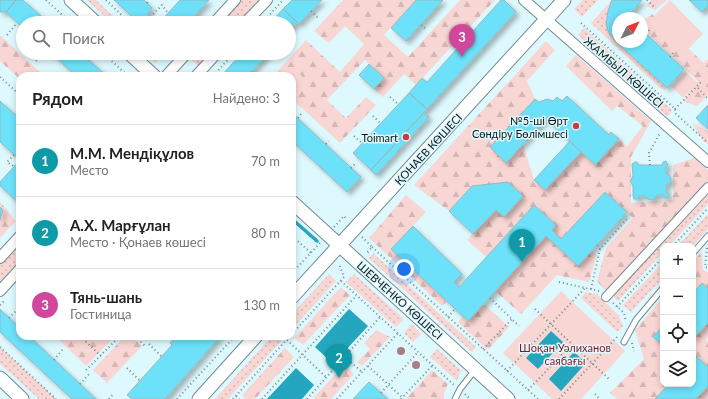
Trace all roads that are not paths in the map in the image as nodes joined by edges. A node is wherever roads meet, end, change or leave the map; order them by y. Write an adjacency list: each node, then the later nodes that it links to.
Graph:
1 (71, 0): 6 (street)
2 (235, 0): 7 (street)
3 (267, 0): 8 (street)
4 (524, 0): 9 (street, ЖАМБЫЛ КӨШЕСІ)
5 (564, 0): 9 (street, ҚОНАЕВ КӨШЕСІ)
6 (88, 16)
7 (220, 16)
8 (252, 16)
9 (546, 20): 16 (street, ЖАМБЫЛ КӨШЕСІ); 21 (street, ҚОНАЕВ КӨШЕСІ)
10 (137, 60): 13 (street)
11 (181, 60): 14 (street)
12 (211, 60): 15 (street)
13 (150, 72)
14 (170, 72)
15 (200, 72)
16 (708, 162)
17 (708, 188): 28 (street)
18 (296, 206): 21 (street, ШЕВЧЕНКО КӨШЕСІ)
19 (708, 236): 22 (lane)
20 (16, 240): 23 (street)
21 (339, 245): 27 (street, ҚОНАЕВ КӨШЕСІ); 31 (street, ШЕВЧЕНКО КӨШЕСІ)
22 (696, 250)
23 (0, 258)
24 (16, 273): 25 (street)
25 (0, 291)
26 (660, 292): 30 (lane)
27 (296, 293)
28 (606, 297)
29 (252, 340): 34 (street)
30 (624, 342)
31 (476, 370): 35 (lane); 36 (street, ШЕВЧЕНКО КӨШЕСІ)
32 (0, 378): 33 (street)
33 (22, 399)
34 (199, 399)
35 (455, 399)
36 (508, 399)

